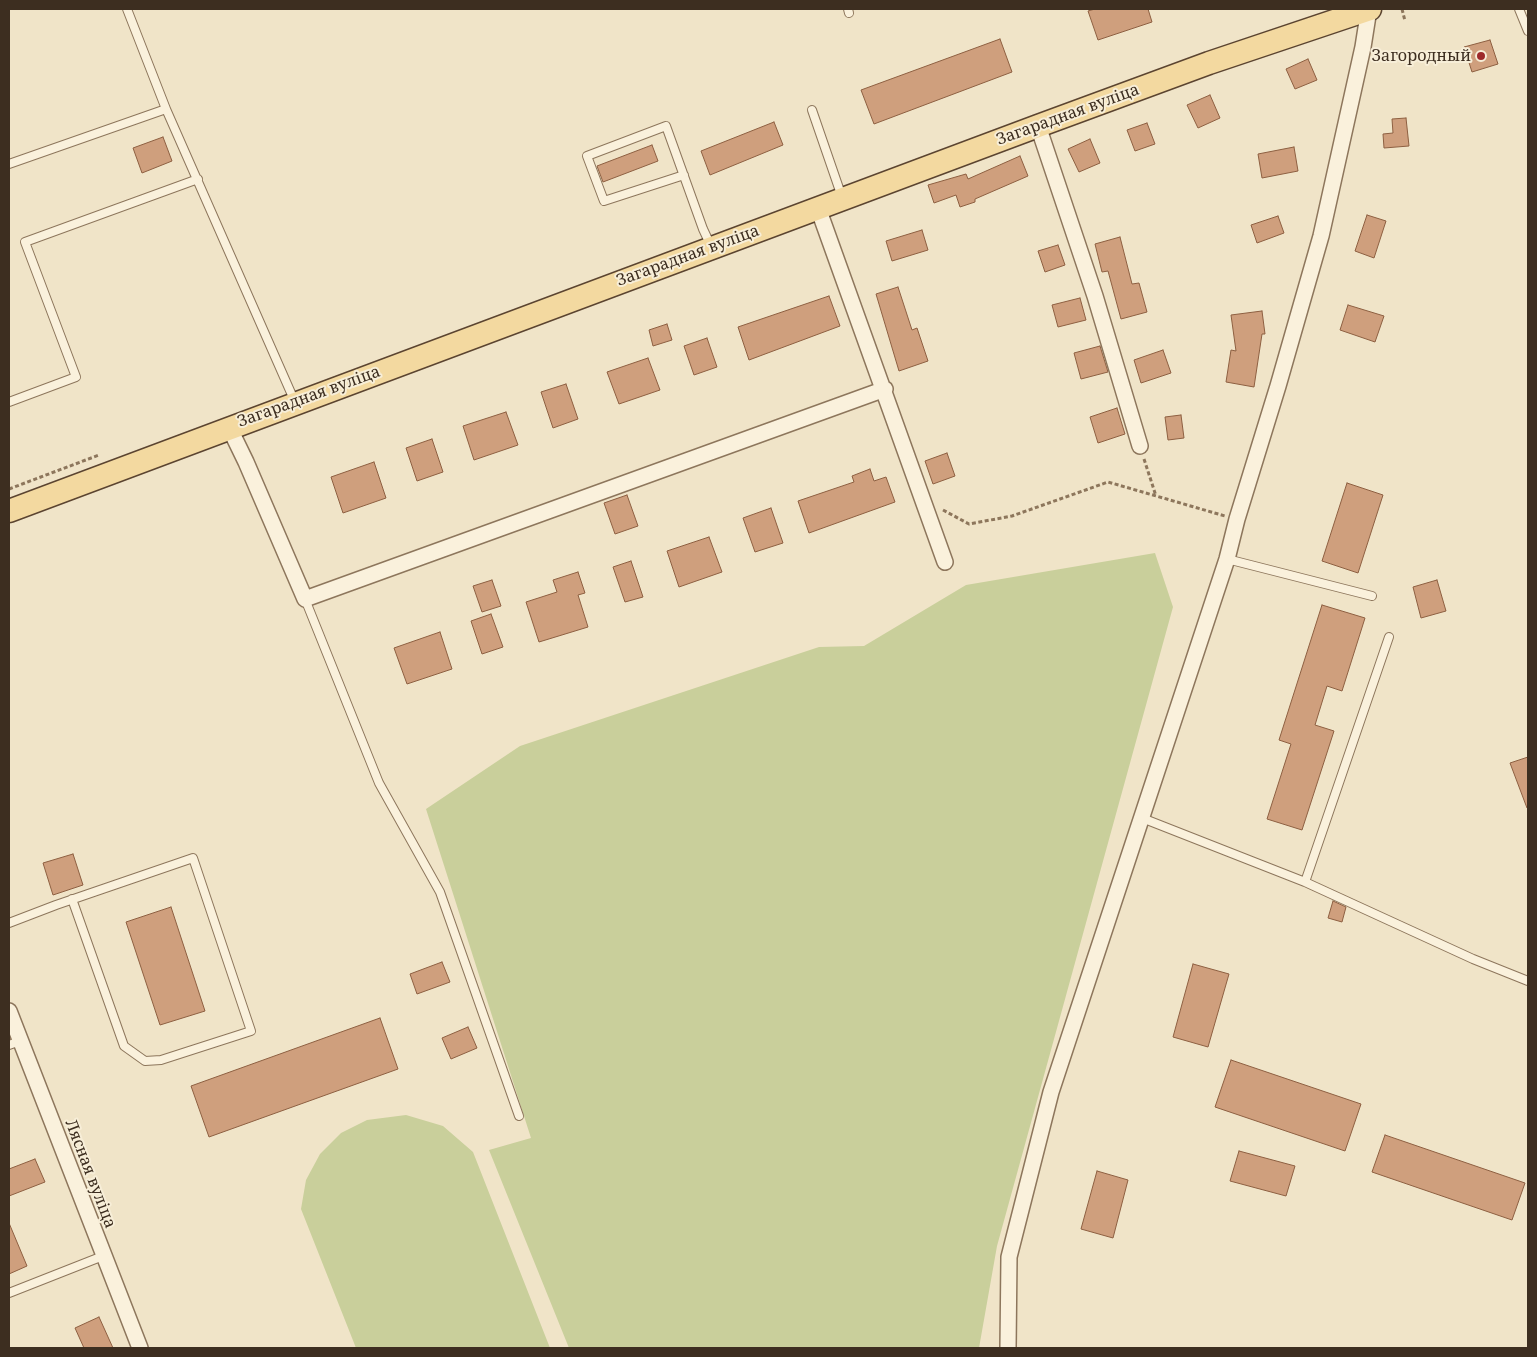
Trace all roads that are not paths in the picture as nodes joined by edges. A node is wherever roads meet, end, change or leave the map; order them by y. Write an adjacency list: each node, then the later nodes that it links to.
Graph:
1 (127, 9): 5 (lane)
2 (1369, 9): 7 (main road, Загарадная вуліца); 20 (street)
3 (1519, 9): 4 (lane)
4 (1528, 31)
5 (166, 109): 8 (lane); 10 (lane)
6 (812, 110): 11 (lane)
7 (1038, 126): 11 (main road, Загарадная вуліца); 18 (street)
8 (9, 164)
9 (684, 175): 9 (lane); 13 (lane)
10 (198, 179): 15 (lane); 16 (lane)
11 (842, 198): 12 (main road, Загарадная вуліца)
12 (818, 208): 13 (main road, Загарадная вуліца); 14 (street)
13 (712, 248): 16 (main road, Загарадная вуліца)
14 (885, 389): 21 (street); 23 (street)
15 (9, 402)
16 (296, 402): 17 (main road, Загарадная вуліца)
17 (229, 427): 19 (main road, Загарадная вуліца); 23 (street)
18 (1140, 446)
19 (9, 510)
20 (1227, 559): 22 (lane); 25 (street)
21 (946, 562)
22 (1372, 596)
23 (305, 600): 32 (lane)
24 (1389, 637): 26 (lane)
25 (1142, 818): 26 (lane); 36 (street)
26 (1305, 882): 29 (lane)
27 (72, 900): 27 (lane); 28 (lane)
28 (9, 923)
29 (1528, 981)
30 (9, 1011): 31 (street, Лясная вуліца)
31 (14, 1043): 33 (street, Лясная вуліца)
32 (519, 1116)
33 (103, 1256): 34 (lane); 35 (street, Лясная вуліца)
34 (9, 1293)
35 (140, 1348)
36 (1008, 1348)

